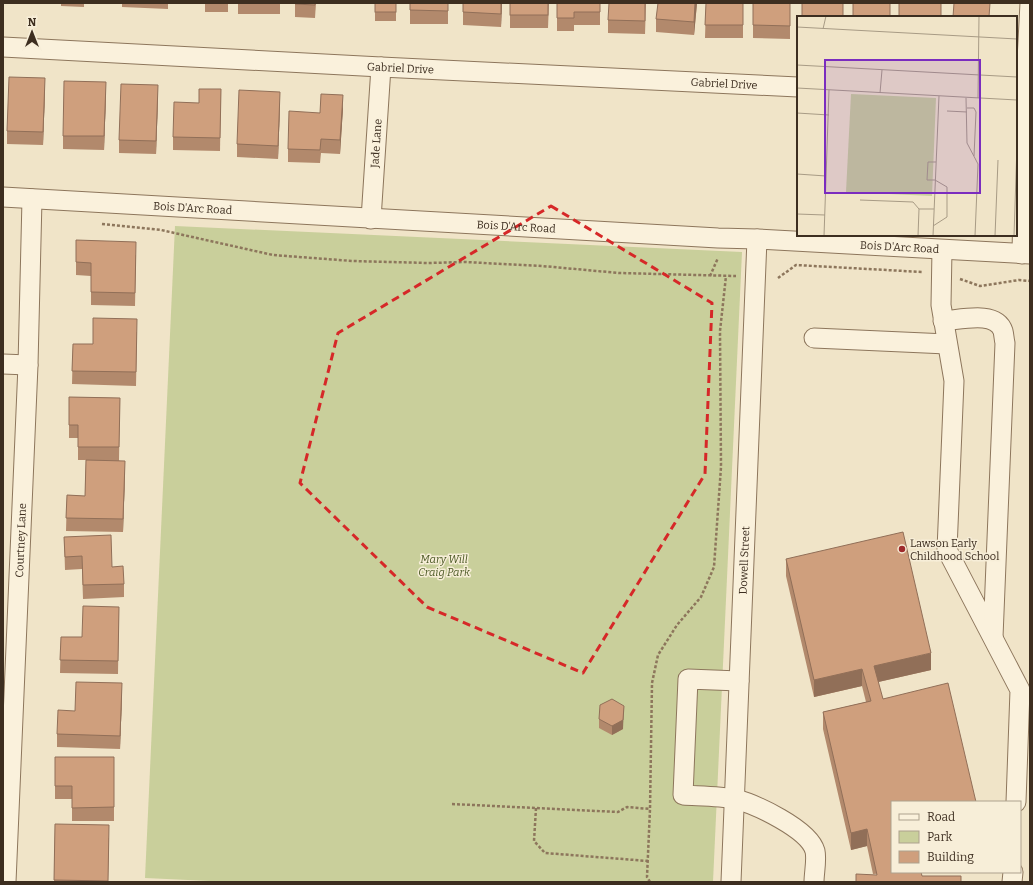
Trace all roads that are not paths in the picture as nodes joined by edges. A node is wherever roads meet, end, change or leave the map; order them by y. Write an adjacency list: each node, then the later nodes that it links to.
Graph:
1 (1030, 3): 5 (street)
2 (3, 47): 3 (street, Gabriel Drive)
3 (381, 67): 4 (street, Gabriel Drive); 8 (street, Jade Lane)
4 (797, 87)
5 (1024, 98): 11 (street)
6 (3, 197): 7 (street, Bois D'Arc Road)
7 (32, 199): 8 (street, Bois D'Arc Road); 16 (street, Courtney Lane)
8 (371, 219): 9 (street, Bois D'Arc Road)
9 (757, 239): 10 (street, Bois D'Arc Road); 18 (street, Dowell Street)
10 (942, 250): 11 (street, Bois D'Arc Road); 12 (street)
11 (1026, 254)
12 (943, 321): 14 (street); 17 (street)
13 (814, 338): 14 (street)
14 (947, 344): 17 (street)
15 (3, 364): 16 (street)
16 (28, 366): 19 (street, Courtney Lane)
17 (993, 638): 21 (street)
18 (740, 681): 20 (street, Dowell Street); 20 (street)
19 (7, 768): 22 (street, Courtney Lane)
20 (734, 799): 23 (street, Dowell Street); 24 (street)
21 (1016, 801)
22 (6, 882)
23 (731, 882)
24 (814, 882)

